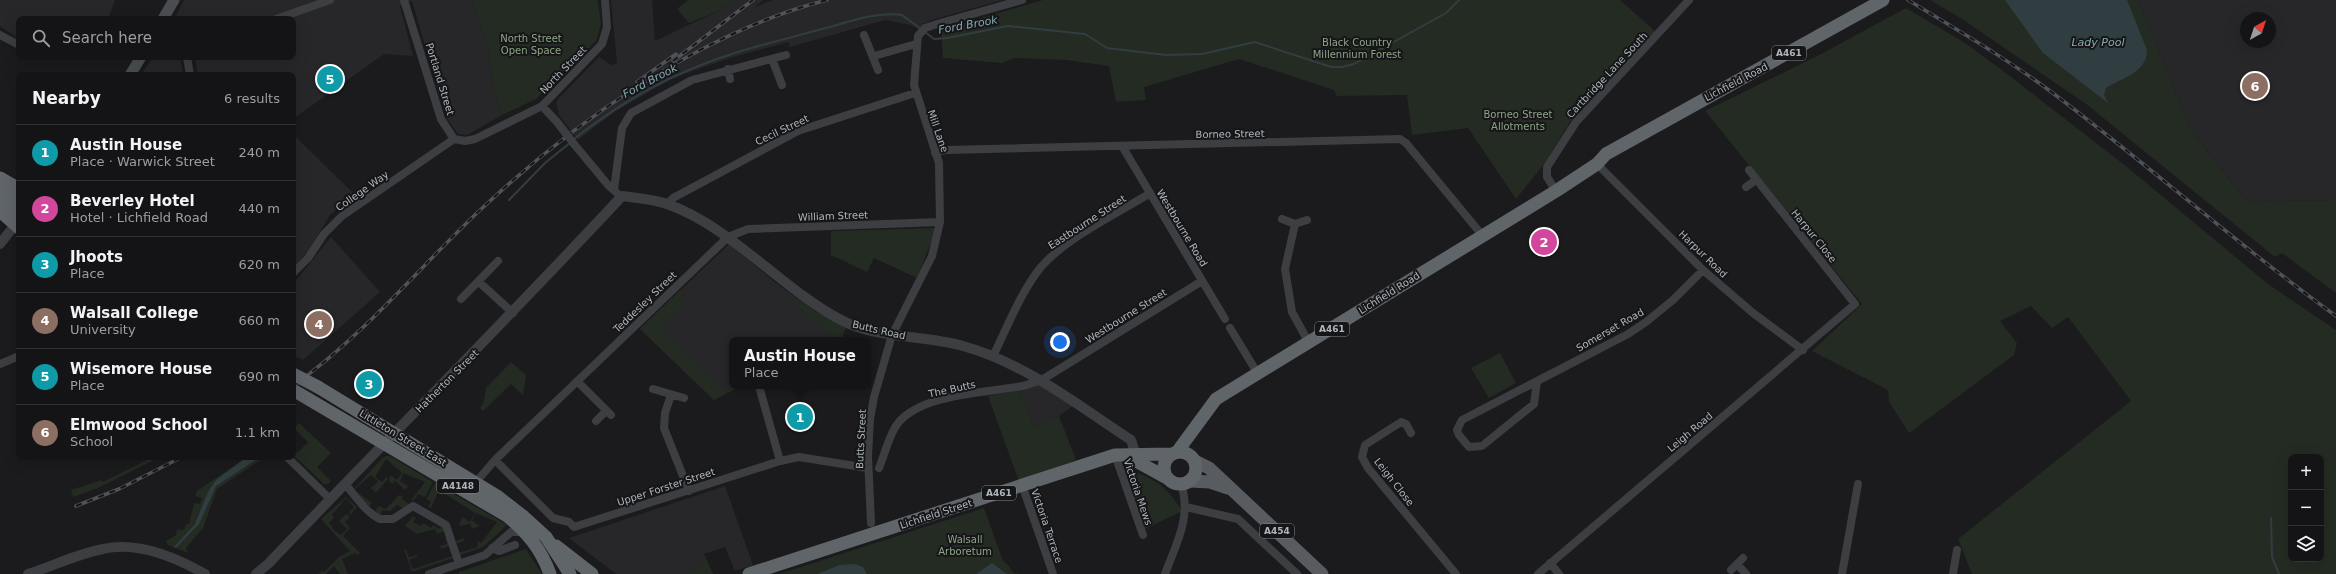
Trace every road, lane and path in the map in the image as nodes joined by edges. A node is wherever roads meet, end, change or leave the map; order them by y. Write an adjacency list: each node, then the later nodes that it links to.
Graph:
1 (174, 0): 8 (main road)
2 (330, 0): 9 (street)
3 (404, 0): 27 (street, Portland Street)
4 (605, 0): 26 (street, North Street)
5 (1022, 0): 12 (street)
6 (1689, 0): 37 (street, Cartbridge Lane South)
7 (1883, 0): 30 (highway, Lichfield Road / A461)
8 (165, 16)
9 (285, 16)
10 (0, 35): 13 (street)
11 (864, 35): 15 (street)
12 (917, 40): 15 (street); 25 (street, Mill Lane)
13 (16, 43)
14 (786, 55): 16 (street)
15 (874, 56): 20 (street)
16 (772, 59): 19 (street); 24 (street)
17 (139, 60): 21 (main road)
18 (188, 60): 22 (street)
19 (728, 69): 23 (street); 38 (street)
20 (878, 70)
21 (132, 72)
22 (190, 72)
23 (730, 79)
24 (782, 85)
25 (915, 93): 29 (street, Mill Lane); 42 (street, Cecil Street)
26 (542, 106): 27 (street); 38 (street, North Street, bridge)
27 (454, 139): 55 (street, College Way)
28 (1122, 146): 29 (street, Borneo Street); 39 (street, Westbourne Road); 51 (street, Borneo Street)
29 (935, 153): 48 (street, Mill Lane)
30 (1597, 164): 37 (highway, Lichfield Road / A461); 56 (street, Harpur Road)
31 (1749, 170): 33 (street, Harpur Close)
32 (0, 178): 35 (highway)
33 (1756, 180): 36 (street); 60 (street, Harpur Close)
34 (0, 186): 41 (highway)
35 (16, 187)
36 (1746, 188)
37 (1556, 191): 51 (highway, Lichfield Road / A461)
38 (618, 193): 42 (street, Butts Road); 61 (street, Hatherton Street)
39 (1150, 194): 57 (street, Westbourne Road); 67 (street, Eastbourne Street)
40 (0, 199): 44 (highway)
41 (16, 201)
42 (667, 204): 52 (street, Butts Road)
43 (0, 211): 47 (highway)
44 (16, 219)
45 (1282, 219): 50 (street)
46 (1307, 220): 50 (street)
47 (16, 221)
48 (940, 222): 52 (street, William Street); 64 (street, Mill Lane)
49 (16, 224): 53 (street)
50 (1295, 224): 65 (street)
51 (1482, 234): 65 (highway, Lichfield Road / A461)
52 (728, 237): 64 (street, Butts Road); 74 (street, Teddesley Street)
53 (0, 244)
54 (498, 261): 58 (street)
55 (296, 270)
56 (1703, 270): 66 (street, Harpur Road); 73 (street, Somerset Road)
57 (1202, 281): 62 (street, Westbourne Road); 72 (street, Westbourne Street)
58 (479, 282): 59 (street); 61 (street)
59 (461, 299)
60 (1855, 304): 66 (street, Leigh Road)
61 (513, 314): 82 (street, Hatherton Street)
62 (1225, 319)
63 (1230, 328): 70 (street)
64 (892, 334): 67 (street, Butts Road); 89 (street, Butts Street)
65 (1309, 343): 70 (highway, Lichfield Road / A461)
66 (1803, 350): 111 (street, Leigh Road)
67 (993, 356): 72 (street, Butts Road)
68 (16, 357): 69 (street)
69 (0, 364)
70 (1258, 374): 85 (highway, Lichfield Road / A461)
71 (296, 376): 82 (highway, Littleton Street East / A4148, bridge)
72 (1040, 381): 84 (street, Butts Road); 90 (street, The Butts)
73 (1537, 381): 73 (street, Somerset Road)
74 (578, 382): 80 (street); 87 (street, Teddesley Street)
75 (653, 389): 78 (street)
76 (760, 389): 88 (street)
77 (296, 392): 83 (highway, Littleton Street East / A4148)
78 (671, 396): 79 (street); 98 (street)
79 (684, 398)
80 (596, 421)
81 (1411, 433): 130 (street, Leigh Close)
82 (396, 434): 83 (street, Hatherton Street); 92 (highway, Littleton Street East / A4148)
83 (385, 444): 96 (street, Hatherton Street); 102 (highway, Littleton Street East / A4148)
84 (1125, 455): 85 (highway, Lichfield Street / A461); 91 (highway); 95 (highway, Lichfield Street / A461); 103 (street, Victoria Mews)
85 (1183, 455): 91 (highway); 93 (highway); 97 (main road, A454)
86 (290, 460): 99 (street)
87 (495, 460): 92 (street, Teddesley Street); 98 (street, Upper Forster Street)
88 (780, 461): 89 (street, Upper Forster Street); 98 (street, Upper Forster Street)
89 (868, 468): 101 (street, Butts Street)
90 (879, 468)
91 (1167, 478): 93 (highway)
92 (476, 482): 106 (highway, Littleton Street East / A4148)
93 (1185, 483): 97 (main road, A454); 100 (street)
94 (1858, 484): 134 (street)
95 (1022, 485): 126 (highway, Lichfield Street / A461); 127 (street, Victoria Terrace)
96 (343, 486): 99 (street, Hatherton Street); 110 (street)
97 (1232, 489): 129 (main road, A454)
98 (689, 491)
99 (330, 499): 109 (street, Hatherton Street)
100 (1186, 507): 115 (street); 128 (street)
101 (871, 523)
102 (527, 533): 105 (street); 122 (highway, Littleton Street East / A4148)
103 (1142, 535)
104 (515, 546): 105 (street)
105 (492, 548): 110 (street)
106 (554, 549): 123 (highway); 124 (highway, Littleton Street East / A4148); 125 (highway)
107 (1957, 550): 114 (street)
108 (177, 561): 116 (street); 117 (street); 118 (street)
109 (269, 563): 119 (street, Hatherton Street); 120 (street, Hatherton Street)
110 (459, 564): 121 (street)
111 (1550, 564): 131 (street, Leigh Road); 132 (street)
112 (1731, 570): 133 (street)
113 (1962, 570): 114 (street)
114 (1953, 572)
115 (1167, 573)
116 (28, 574)
117 (194, 574)
118 (205, 574)
119 (256, 574)
120 (262, 574)
121 (428, 574)
122 (550, 574)
123 (560, 574)
124 (570, 574)
125 (592, 574)
126 (749, 574)
127 (1053, 574)
128 (1298, 574)
129 (1322, 574)
130 (1456, 574)
131 (1538, 574)
132 (1559, 574)
133 (1746, 574)
134 (1842, 574)

